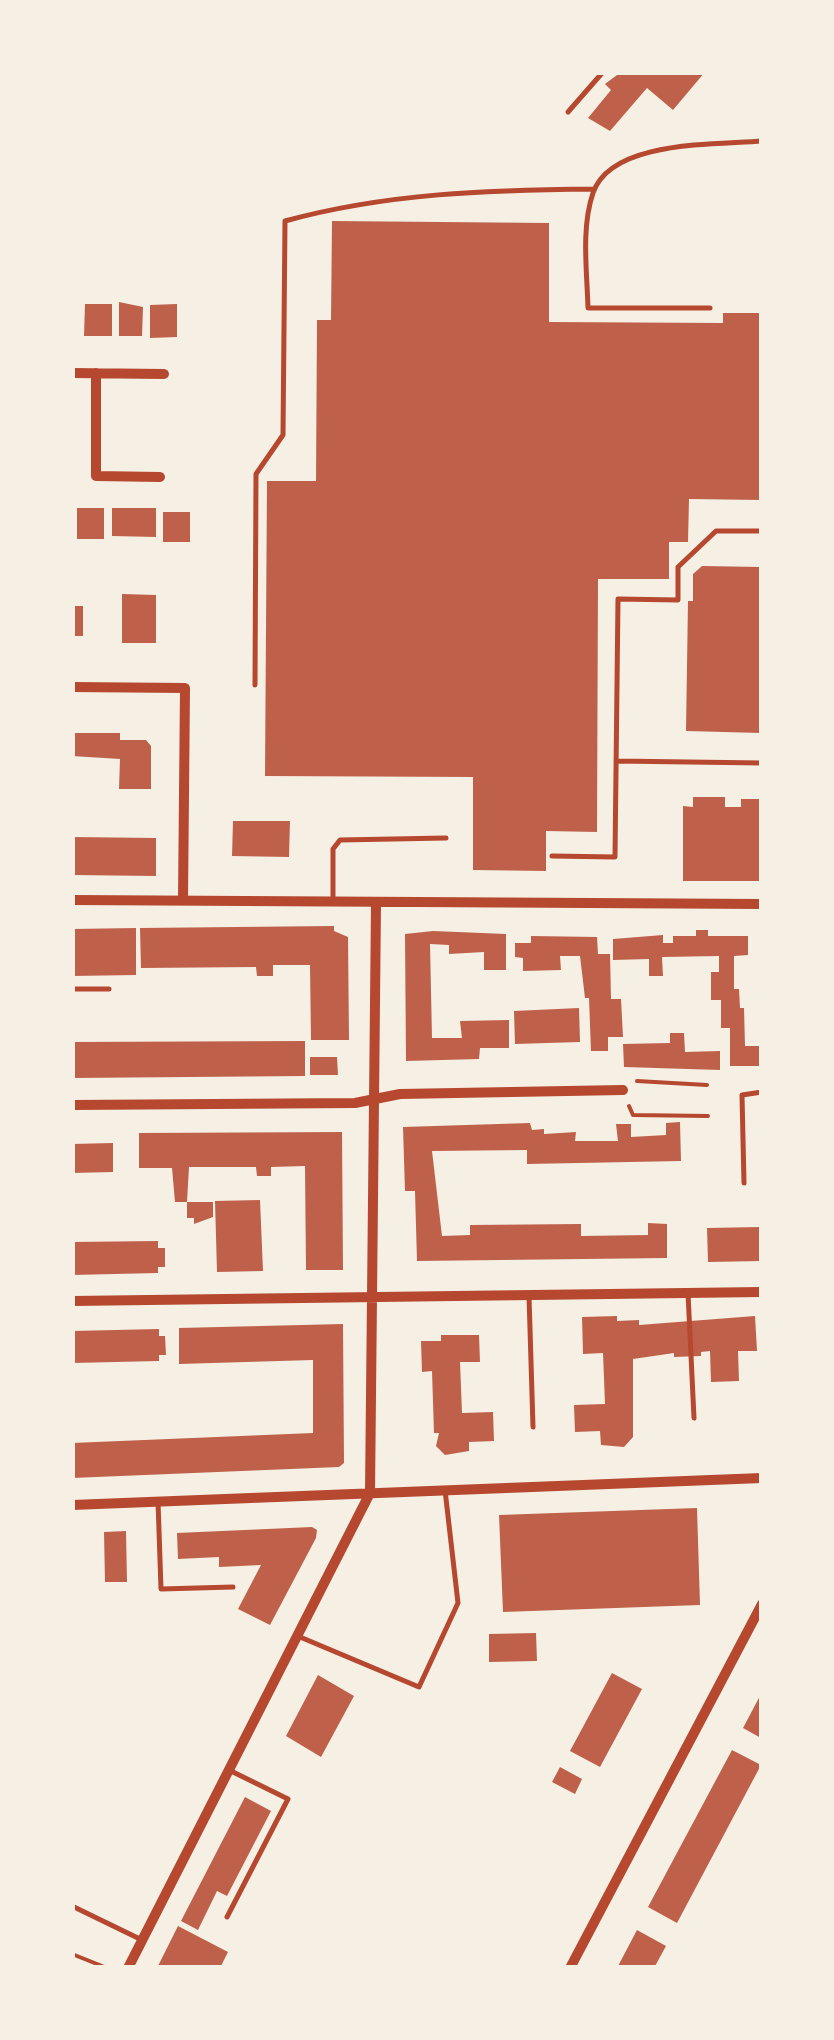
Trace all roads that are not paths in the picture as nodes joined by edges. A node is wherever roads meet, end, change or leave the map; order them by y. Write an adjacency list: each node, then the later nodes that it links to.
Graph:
1 (602, 72): 2 (lane)
2 (568, 112)
3 (762, 141): 4 (lane)
4 (594, 189): 5 (lane); 11 (lane)
5 (710, 308)
6 (72, 373): 7 (street)
7 (96, 373): 8 (street); 9 (street)
8 (164, 374)
9 (160, 477)
10 (762, 531): 13 (lane)
11 (255, 685)
12 (72, 687): 18 (street)
13 (616, 762): 14 (lane); 16 (lane)
14 (762, 763)
15 (446, 838): 19 (lane)
16 (552, 856)
17 (72, 900): 18 (street)
18 (183, 900): 19 (street)
19 (332, 900): 20 (street)
20 (376, 904): 21 (street); 26 (street)
21 (762, 904)
22 (72, 989): 23 (lane)
23 (108, 989)
24 (622, 1090): 26 (street)
25 (762, 1092): 28 (lane)
26 (375, 1099): 27 (street); 32 (street)
27 (72, 1104)
28 (744, 1183)
29 (762, 1292): 30 (street)
30 (688, 1294): 31 (street); 34 (lane)
31 (529, 1296): 32 (street); 35 (lane)
32 (374, 1297): 33 (street); 38 (street)
33 (72, 1302)
34 (694, 1418)
35 (533, 1427)
36 (762, 1478): 37 (street)
37 (445, 1490): 38 (street); 43 (lane)
38 (370, 1493): 39 (street); 43 (street)
39 (158, 1501): 40 (street); 41 (lane)
40 (72, 1504)
41 (233, 1587)
42 (762, 1604): 49 (street)
43 (300, 1637): 44 (street)
44 (231, 1770): 46 (lane); 47 (street)
45 (72, 1906): 47 (lane)
46 (227, 1918)
47 (142, 1940): 48 (street)
48 (128, 1968)
49 (570, 1968)

